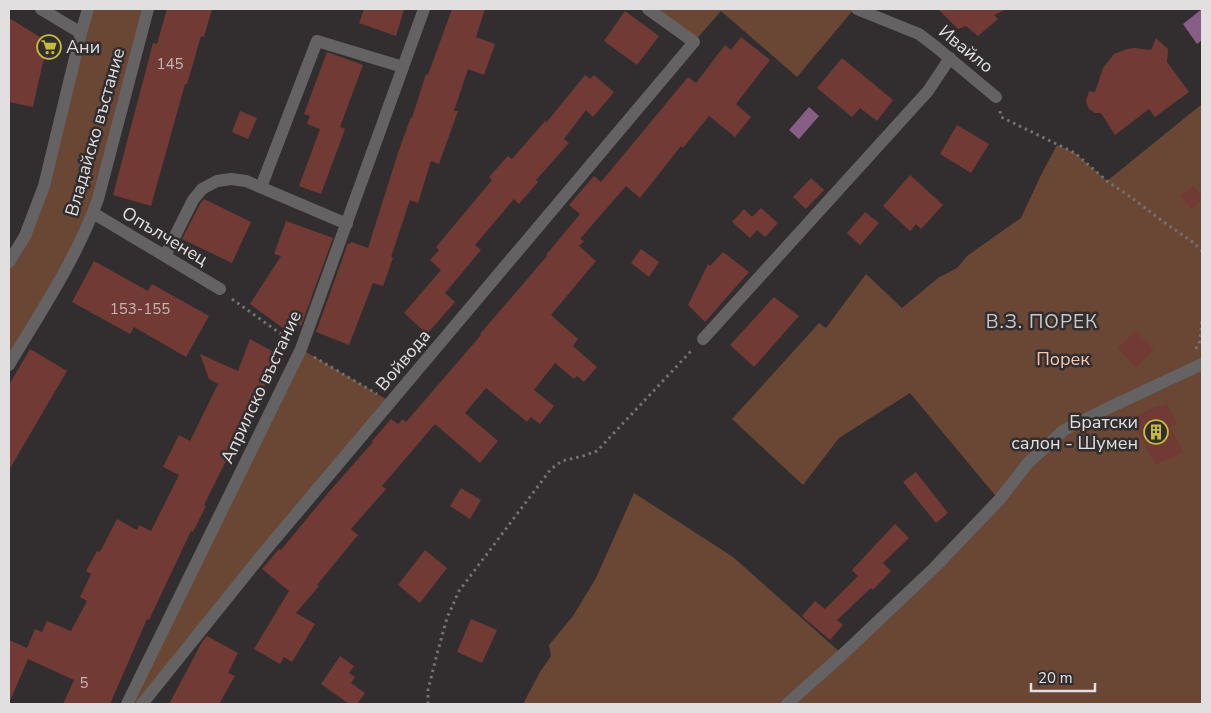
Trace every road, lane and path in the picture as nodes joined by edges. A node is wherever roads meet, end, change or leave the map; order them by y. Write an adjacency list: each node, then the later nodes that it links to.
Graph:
1 (41, 9): 7 (street)
2 (88, 9): 7 (street, Владайско въстание)
3 (148, 9): 12 (street, Владайско въстание)
4 (424, 9): 9 (street, Априлско въстание)
5 (648, 9): 24 (street, Войвода)
6 (857, 9): 8 (street, Ивайло)
7 (81, 33): 16 (street, Владайско въстание)
8 (950, 58): 10 (street, Ивайло); 19 (street)
9 (403, 67): 11 (street); 13 (street, Априлско въстание)
10 (996, 97): 14 (path)
11 (261, 187): 13 (street); 15 (street)
12 (93, 213): 15 (street, Опълченец); 21 (street, Владайско въстание)
13 (347, 224): 23 (street, Априлско въстание)
14 (1202, 251)
15 (165, 256): 17 (street, Опълченец)
16 (9, 262)
17 (220, 289)
18 (1202, 320): 22 (path)
19 (702, 339): 25 (path)
20 (1202, 364): 22 (street)
21 (9, 365)
22 (1187, 370): 26 (street)
23 (127, 704)
24 (142, 704)
25 (428, 704)
26 (787, 704)

